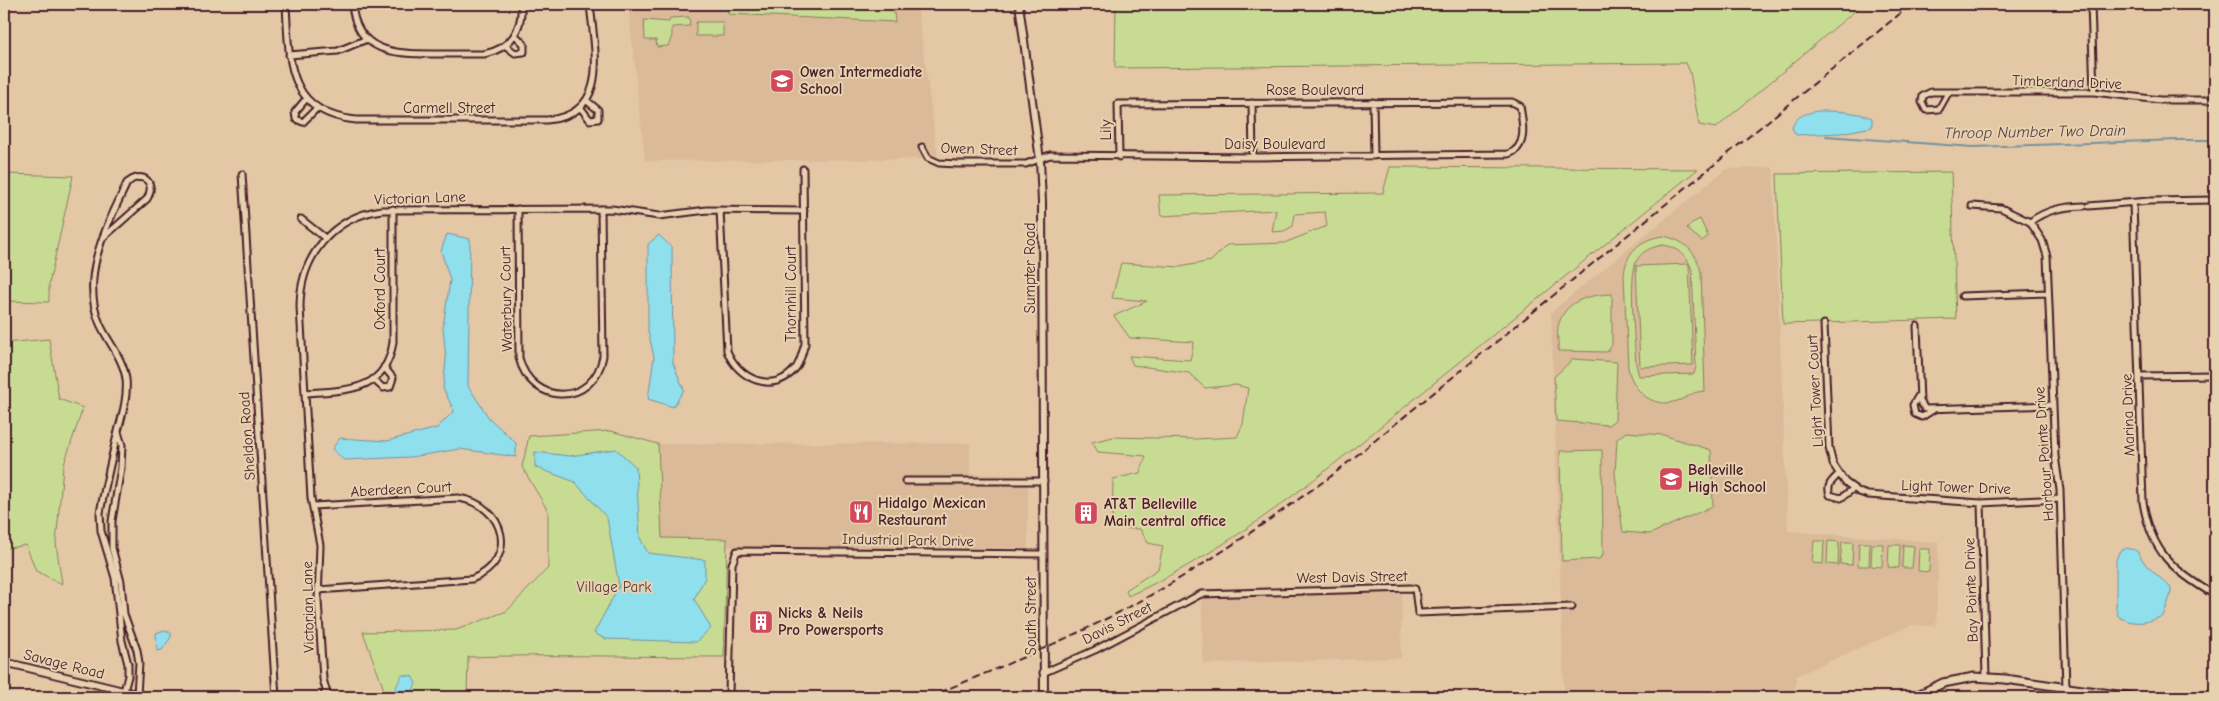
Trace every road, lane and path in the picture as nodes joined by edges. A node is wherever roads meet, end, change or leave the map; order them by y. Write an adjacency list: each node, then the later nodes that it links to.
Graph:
1 (286, 4): 10 (street, Carmell Street)
2 (352, 4): 8 (street)
3 (521, 4): 7 (street)
4 (590, 4): 14 (street, Carmell Street)
5 (1019, 4): 26 (street, Sumpter Road)
6 (2092, 4): 11 (street)
7 (515, 35): 9 (street); 9 (street)
8 (367, 39): 9 (street); 10 (street)
9 (506, 46)
10 (289, 55): 13 (street, Carmell Street)
11 (2094, 92): 12 (street, Timberland Drive); 15 (street, Timberland Drive)
12 (1948, 93): 12 (street, Timberland Drive)
13 (306, 99): 20 (street, Carmell Street); 20 (street)
14 (586, 100): 19 (street, Carmell Street); 19 (street)
15 (2215, 100)
16 (1373, 102): 17 (street, Rose Boulevard); 22 (street, Rose Boulevard); 23 (street)
17 (1252, 103): 18 (street, Rose Boulevard); 25 (street)
18 (1118, 104): 24 (street, Lily)
19 (580, 107): 20 (street, Carmell Street)
20 (317, 108)
21 (922, 147): 26 (street, Owen Street)
22 (1510, 153): 23 (street, Daisy Boulevard)
23 (1374, 156): 25 (street, Daisy Boulevard)
24 (1119, 157): 25 (street, Daisy Boulevard); 26 (street, Daisy Boulevard)
25 (1253, 157)
26 (1040, 160): 56 (street, Sumpter Road)
27 (803, 169): 36 (street, Thornhill Court)
28 (242, 174): 80 (street, Sheldon Road)
29 (2215, 200): 30 (street)
30 (2133, 203): 38 (street); 47 (street, Marina Drive)
31 (1972, 206): 38 (street)
32 (393, 209): 33 (street, Victorian Lane); 40 (street, Victorian Lane); 45 (street, Oxford Court)
33 (518, 209): 34 (street, Victorian Lane); 34 (street, Waterbury Court)
34 (601, 209): 35 (street, Victorian Lane)
35 (720, 210): 36 (street, Victorian Lane); 36 (street, Thornhill Court)
36 (804, 211)
37 (301, 219): 40 (street)
38 (2030, 222): 41 (street, Harbour Pointe Drive)
39 (104, 237): 39 (street); 53 (street)
40 (325, 238): 49 (street, Victorian Lane)
41 (2048, 293): 42 (street); 51 (street, Harbour Pointe Drive)
42 (1962, 296)
43 (1824, 324): 54 (street, Light Tower Court)
44 (1917, 326): 50 (street)
45 (384, 368): 48 (street, Oxford Court); 48 (street)
46 (2215, 375): 47 (street)
47 (2139, 376): 69 (street, Marina Drive)
48 (373, 379): 49 (street, Oxford Court)
49 (305, 393): 63 (street, Victorian Lane)
50 (1919, 395): 52 (street); 52 (street)
51 (2053, 405): 52 (street); 61 (street, Harbour Pointe Drive)
52 (1933, 410)
53 (118, 432): 59 (street); 60 (street)
54 (1839, 474): 57 (street, Light Tower Court); 58 (street)
55 (905, 481): 56 (street)
56 (1044, 481): 64 (street, Sumpter Road)
57 (1845, 482): 58 (street, Light Tower Drive)
58 (1853, 489): 62 (street, Light Tower Drive)
59 (104, 492): 60 (street); 67 (street)
60 (116, 495): 67 (street)
61 (2060, 499): 62 (street, Light Tower Drive); 74 (street, Harbour Pointe Drive)
62 (1981, 503): 73 (street, Bay Pointe Drive)
63 (312, 506): 66 (street, Victorian Lane); 66 (street, Aberdeen Court)
64 (1043, 534): 65 (street, South Street)
65 (1043, 554): 72 (street, South Street); 78 (street, Industrial Park Drive)
66 (318, 590): 75 (street, Victorian Lane)
67 (120, 593): 76 (street); 77 (street)
68 (1201, 594): 70 (street, West Davis Street); 72 (street, Davis Street)
69 (2215, 595)
70 (1572, 608)
71 (4, 662): 76 (street, Savage Road)
72 (1044, 673): 83 (street, South Street)
73 (1986, 677): 74 (main road); 84 (main road)
74 (2066, 688): 85 (main road)
75 (326, 690): 81 (street); 82 (street, Victorian Lane)
76 (124, 691): 77 (street, Savage Road)
77 (137, 694): 79 (street, Savage Road)
78 (729, 695)
79 (148, 697)
80 (276, 697)
81 (323, 697)
82 (329, 697)
83 (1044, 697)
84 (1914, 697)
85 (2132, 697)

